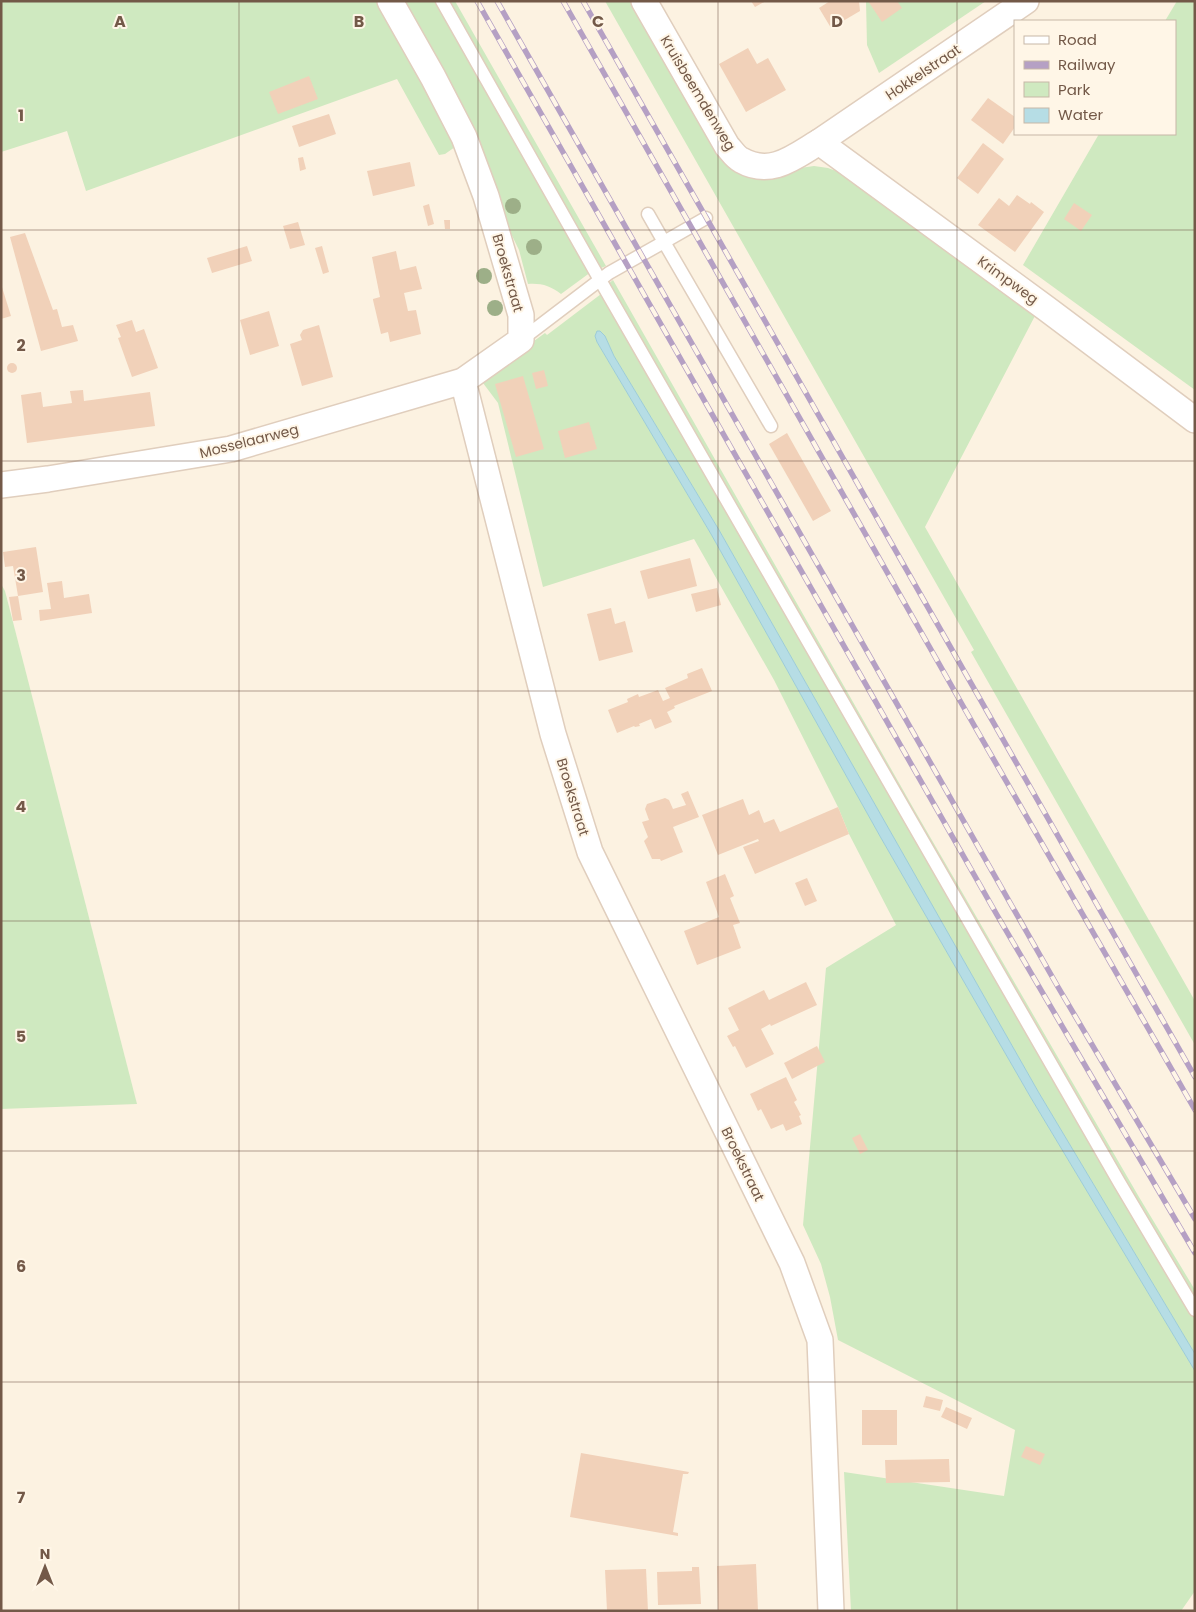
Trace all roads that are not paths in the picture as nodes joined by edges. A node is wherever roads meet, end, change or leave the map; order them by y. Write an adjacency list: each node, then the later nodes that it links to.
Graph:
1 (390, 1): 10 (street, Broekstraat)
2 (442, 1): 9 (lane)
3 (644, 1): 5 (street, Kruisbeemdenweg)
4 (1026, 1): 5 (street, Hokkelstraat)
5 (819, 142): 12 (street, Krimpweg)
6 (648, 214): 8 (lane)
7 (706, 218): 8 (lane)
8 (664, 242): 9 (lane); 13 (lane)
9 (600, 280): 10 (lane); 15 (lane)
10 (521, 340): 11 (street)
11 (463, 381): 14 (street, Mosselaarweg); 16 (street, Broekstraat)
12 (1195, 420)
13 (772, 426)
14 (1, 485)
15 (1195, 1310)
16 (831, 1611)

